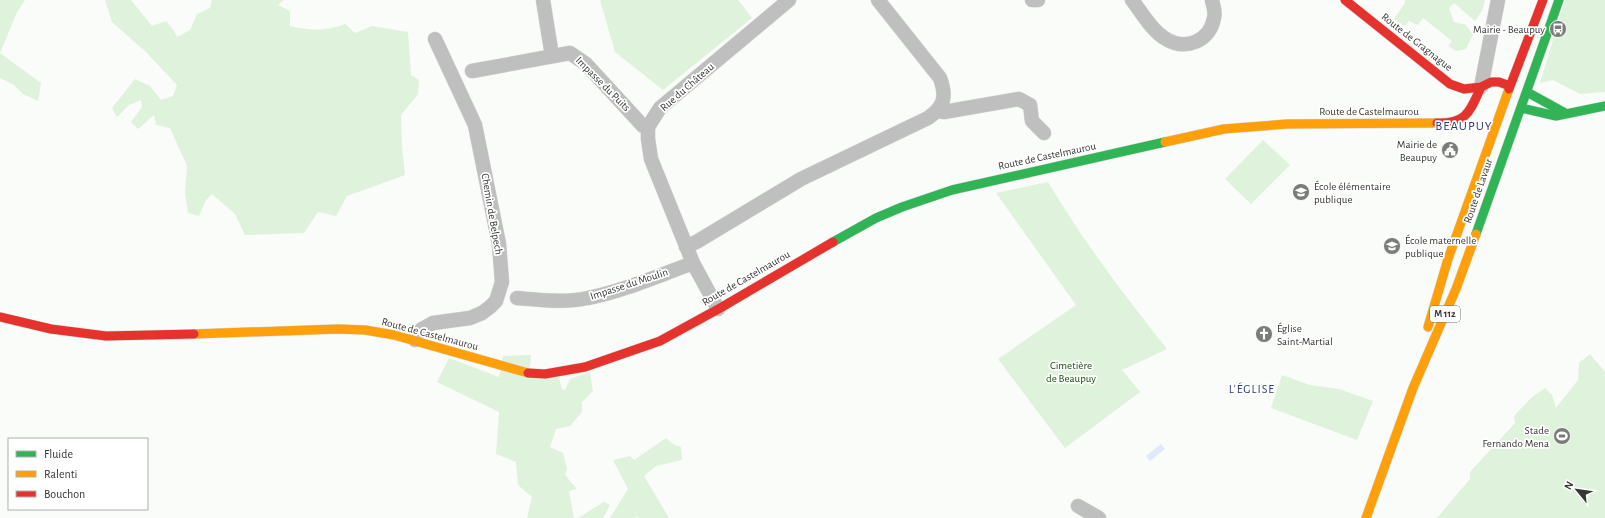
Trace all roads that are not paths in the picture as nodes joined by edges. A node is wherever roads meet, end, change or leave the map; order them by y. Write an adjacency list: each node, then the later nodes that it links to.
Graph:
1 (543, 0): 13 (street)
2 (789, 0): 23 (street, Rue du Château)
3 (878, 0): 21 (street)
4 (1032, 0): 5 (street)
5 (1038, 0)
6 (1132, 0): 7 (street)
7 (1212, 0)
8 (1345, 0): 17 (street, Route de Gragnague)
9 (1498, 0): 17 (street)
10 (1543, 0): 15 (street, Route de Lavaur / M 112)
11 (1559, 0): 16 (street, Route de Lavaur / M 112)
12 (435, 40): 30 (street, Chemin de Belpech)
13 (552, 56): 14 (street, Impasse du Puits); 23 (street, Impasse du Puits)
14 (472, 71)
15 (1510, 86): 16 (street, Route de Gragnague); 17 (street, Route de Gragnague); 18 (street, Route de Lavaur / M 112)
16 (1527, 92): 20 (street, Route de Lavaur / M 112); 22 (street, Route de Gragnague)
17 (1488, 93): 18 (street, Route de Gragnague); 28 (street, Route de Castelmaurou)
18 (1504, 102): 20 (street, Route de Gragnague); 31 (street, Route de Lavaur / M 112)
19 (1605, 106): 22 (street, Route de Gragnague)
20 (1521, 108): 22 (street, Route de Gragnague); 31 (street, Route de Lavaur / M 112)
21 (938, 111): 24 (street); 25 (street)
22 (1567, 114)
23 (648, 128): 25 (street)
24 (1044, 133)
25 (686, 247): 26 (street)
26 (693, 263): 27 (street, Impasse du Moulin); 28 (street)
27 (517, 298)
28 (718, 309): 30 (street, Route de Castelmaurou)
29 (0, 317): 30 (street, Route de Castelmaurou)
30 (415, 340)
31 (1413, 388): 34 (street, Route de Lavaur / M 112)
32 (1078, 506): 33 (street)
33 (1099, 518)
34 (1366, 518)

